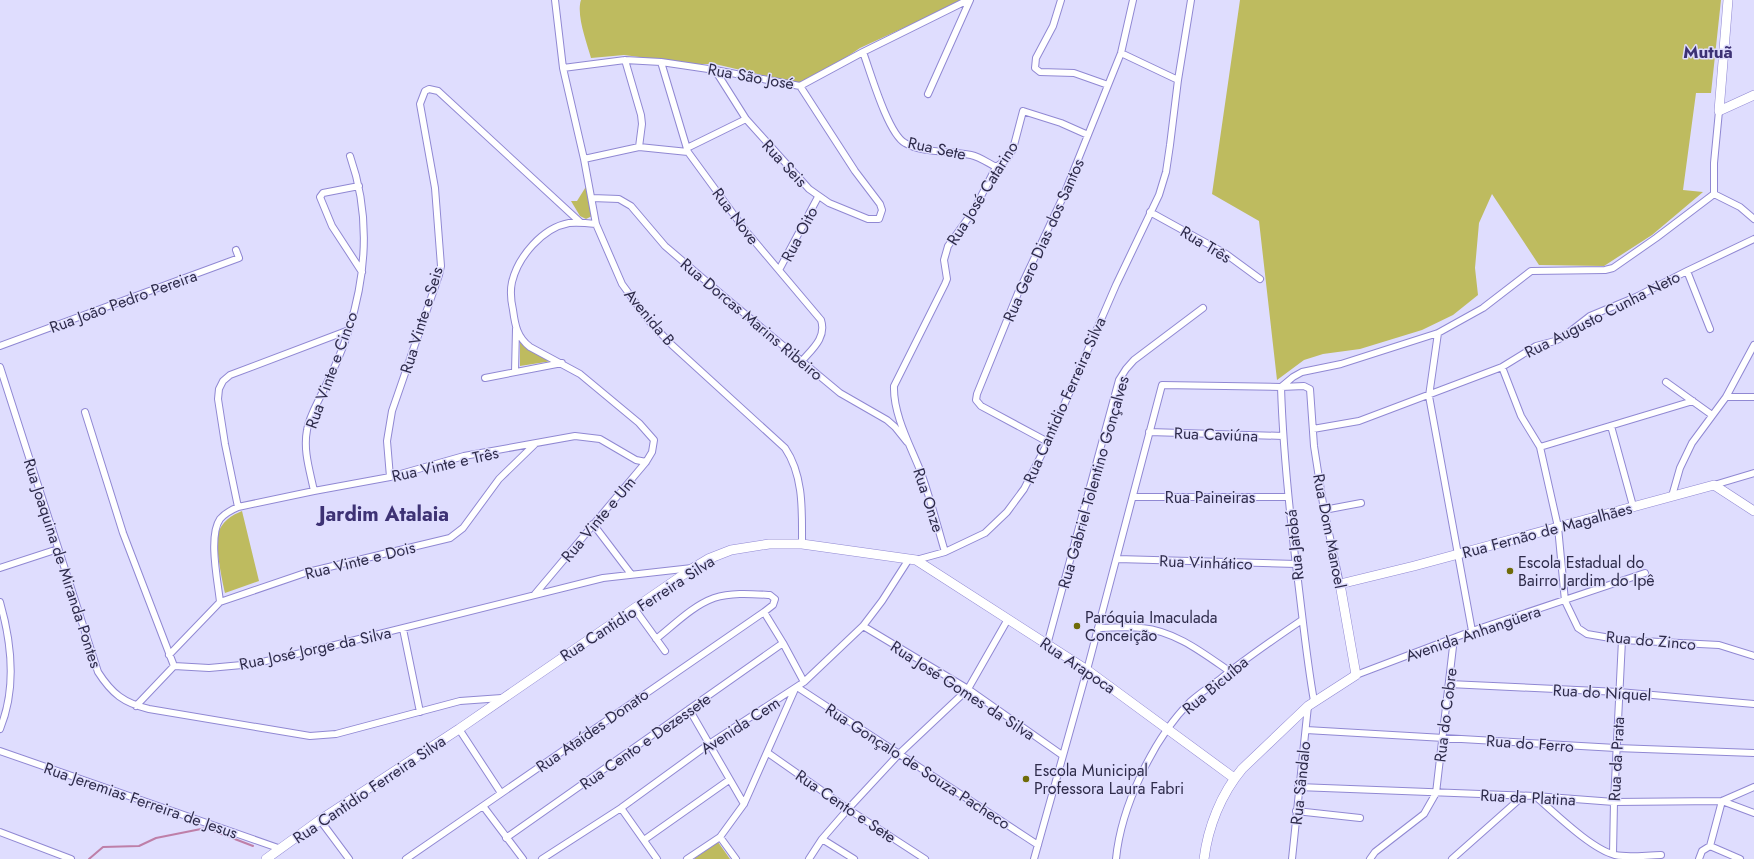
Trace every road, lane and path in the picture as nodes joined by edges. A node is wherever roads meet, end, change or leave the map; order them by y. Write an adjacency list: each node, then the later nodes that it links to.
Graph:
1 (555, 0): 11 (street, Avenida B)
2 (969, 0): 7 (street, Rua São José); 16 (street)
3 (1061, 0): 14 (street)
4 (1133, 0): 8 (street, Rua Gero Dias dos Santos)
5 (1191, 0): 13 (street, Rua Cantidio Ferreira Silva)
6 (1728, 0): 18 (street)
7 (863, 52): 15 (street, Rua São José); 25 (street, Rua Sete)
8 (1122, 52): 13 (street); 14 (street, Rua Gero Dias dos Santos)
9 (625, 60): 10 (street, Rua São José); 11 (street, Rua São José); 21 (street)
10 (661, 62): 12 (street, Rua São José); 22 (street, Rua Nove)
11 (563, 68): 24 (street, Avenida B)
12 (715, 70): 15 (street, Rua São José); 19 (street, Rua Seis)
13 (1178, 80): 30 (street, Rua Cantidio Ferreira Silva)
14 (1108, 85): 20 (street, Rua Gero Dias dos Santos)
15 (800, 86): 28 (street, Rua Seis)
16 (928, 94)
17 (1754, 94): 18 (street)
18 (1719, 111): 27 (street)
19 (746, 119): 22 (street); 28 (street, Rua Seis)
20 (1088, 136): 25 (street, Rua José Catarino); 65 (street, Rua Gero Dias dos Santos)
21 (639, 147): 22 (street); 24 (street)
22 (688, 150): 36 (street, Rua Nove)
23 (350, 156): 26 (street, Rua Vinte e Cinco)
24 (584, 159): 29 (street, Avenida B)
25 (996, 167): 68 (street, Rua José Catarino)
26 (359, 186): 38 (street, Rua Vinte e Cinco); 38 (street)
27 (1714, 194): 31 (street); 44 (street)
28 (818, 197): 36 (street, Rua Oito)
29 (592, 198): 33 (street, Avenida B); 47 (street, Rua Dorcas Marins Ribeiro)
30 (1150, 212): 39 (street, Rua Três); 65 (street, Rua Cantidio Ferreira Silva)
31 (1754, 219)
32 (580, 222): 33 (street); 41 (street); 71 (street, Rua Vinte e Seis)
33 (596, 224): 84 (street, Avenida B)
34 (1754, 239): 37 (street, Rua Augusto Cunha Neto)
35 (236, 250): 46 (street, Rua João Pedro Pereira)
36 (780, 270): 47 (street, Rua Nove)
37 (1687, 271): 43 (street); 50 (street, Rua Augusto Cunha Neto)
38 (362, 272): 42 (street, Rua Vinte e Cinco)
39 (1260, 279)
40 (1203, 308): 112 (street, Rua Gabriel Tolentino Gonçalves)
41 (516, 329): 48 (street); 51 (street)
42 (349, 330): 73 (street, Rua Vinte e Cinco); 79 (street)
43 (1710, 330)
44 (1438, 333): 54 (street); 55 (street)
45 (1754, 345): 56 (street)
46 (0, 346)
47 (800, 362): 68 (street, Rua Dorcas Marins Ribeiro)
48 (562, 363): 51 (street); 69 (street, Rua Vinte e Um)
49 (0, 367): 85 (street, Rua Joaquina de Miranda Pontes)
50 (1502, 367): 55 (street, Rua Augusto Cunha Neto); 67 (street)
51 (515, 372): 52 (street)
52 (485, 378)
53 (1666, 382): 58 (street)
54 (1281, 387): 62 (street, Rua Dom Manoel); 63 (street); 64 (street, Rua Jatobá)
55 (1429, 396): 62 (street, Rua Augusto Cunha Neto); 87 (street)
56 (1726, 397): 57 (street); 60 (street)
57 (1754, 397)
58 (1693, 401): 60 (street); 61 (street)
59 (85, 412): 114 (street)
60 (1712, 415): 74 (street)
61 (1611, 426): 67 (street); 78 (street)
62 (1313, 429): 80 (street, Rua Dom Manoel)
63 (1149, 432): 64 (street, Rua Caviúna); 75 (street)
64 (1282, 436): 76 (street, Rua Jatobá)
65 (1048, 442): 86 (street, Rua Cantidio Ferreira Silva)
66 (534, 444): 69 (street, Rua Vinte e Três); 71 (street, Rua Vinte e Três); 99 (street, Rua Vinte e Dois)
67 (1540, 447): 83 (street)
68 (912, 448): 86 (street, Rua Onze)
69 (646, 462): 82 (street, Rua Vinte e Um)
70 (1754, 473): 72 (street, Rua Fernão de Magalhães)
71 (390, 477): 73 (street, Rua Vinte e Três)
72 (1714, 485): 74 (street, Rua Fernão de Magalhães); 81 (street)
73 (314, 490): 79 (street, Rua Vinte e Três)
74 (1672, 496): 78 (street, Rua Fernão de Magalhães)
75 (1133, 497): 76 (street, Rua Paineiras); 88 (street)
76 (1288, 497): 90 (street, Rua Jatobá)
77 (1361, 503): 80 (street)
78 (1633, 506): 83 (street, Rua Fernão de Magalhães)
79 (238, 508): 99 (street, Rua Vinte e Três)
80 (1324, 510): 95 (street, Rua Dom Manoel)
81 (1754, 511)
82 (593, 524): 94 (street); 96 (street, Rua Vinte e Um)
83 (1558, 527): 87 (street, Rua Fernão de Magalhães); 97 (street)
84 (802, 544): 89 (street, Rua Cantidio Ferreira Silva); 92 (street, Rua Cantidio Ferreira Silva)
85 (58, 549): 91 (street); 128 (street, Rua Joaquina de Miranda Pontes)
86 (945, 552): 89 (street, Rua Cantidio Ferreira Silva)
87 (1457, 554): 95 (street, Rua Fernão de Magalhães); 107 (street)
88 (1117, 559): 90 (street, Rua Vinhático); 105 (street)
89 (912, 560): 102 (street, Rua Arapoca); 104 (street, Avenida Cem)
90 (1296, 564): 103 (street, Rua Jatobá)
91 (0, 568)
92 (693, 568): 94 (street, Rua José Jorge da Silva); 100 (street, Rua Cantidio Ferreira Silva)
93 (1645, 573): 97 (street, Avenida Anhangüera)
94 (631, 574): 96 (street, Rua José Jorge da Silva)
95 (1340, 584): 119 (street, Rua Dom Manoel)
96 (535, 594): 106 (street, Rua José Jorge da Silva)
97 (1566, 601): 107 (street, Avenida Anhangüera); 110 (street, Rua do Zinco)
98 (0, 602): 132 (street)
99 (220, 602): 114 (street, Rua Vinte e Dois)
100 (634, 608): 109 (street); 125 (street, Rua Cantidio Ferreira Silva)
101 (764, 612): 109 (street, Rua Ataídes Donato); 111 (street); 147 (street, Rua Ataídes Donato)
102 (1008, 619): 112 (street, Rua Arapoca); 123 (street)
103 (1302, 620): 118 (street, Rua Bicuíba); 126 (street, Rua Jatobá)
104 (863, 626): 120 (street, Avenida Cem); 123 (street, Rua José Gomes da Silva)
105 (1098, 628): 117 (street); 118 (street)
106 (403, 629): 116 (street, Rua José Jorge da Silva); 130 (street)
107 (1472, 631): 108 (street, Avenida Anhangüera)
108 (1454, 638): 119 (street, Avenida Anhangüera); 121 (street, Rua do Cobre)
109 (656, 639): 113 (street)
110 (1622, 640): 115 (street, Rua do Zinco); 124 (street, Rua da Prata)
111 (783, 643): 120 (street); 129 (street, Rua Cento e Dezessete)
112 (1048, 644): 117 (street, Rua Arapoca)
113 (665, 651)
114 (169, 655): 116 (street)
115 (1754, 656)
116 (174, 666): 128 (street)
117 (1087, 670): 131 (street, Rua Arapoca); 142 (street)
118 (1230, 671): 131 (street, Rua Bicuíba)
119 (1356, 675): 126 (street, Avenida Anhangüera)
120 (804, 682): 122 (street, Avenida Cem)
121 (1449, 684): 124 (street, Rua do Níquel); 135 (street, Rua do Cobre)
122 (796, 688): 136 (street, Avenida Cem); 139 (street); 141 (street, Rua Gonçalo de Souza Pacheco)
123 (968, 689): 141 (street); 142 (street, Rua José Gomes da Silva)
124 (1619, 692): 127 (street, Rua do Níquel); 137 (street, Rua da Prata)
125 (503, 698): 130 (street, Rua Joaquina de Miranda Pontes); 133 (street, Rua Cantidio Ferreira Silva)
126 (1311, 704): 134 (street, Rua Sândalo); 143 (street, Avenida Anhangüera)
127 (1754, 704)
128 (136, 706): 130 (street, Rua Joaquina de Miranda Pontes)
129 (689, 709): 136 (street); 163 (street, Rua Cento e Dezessete)
130 (420, 712)
131 (1168, 728): 143 (street, Rua Arapoca); 184 (street, Rua Bicuíba)
132 (0, 729)
133 (459, 729): 147 (street); 160 (street, Rua Cantidio Ferreira Silva)
134 (1306, 730): 135 (street, Rua do Ferro); 145 (street, Rua Sândalo)
135 (1441, 738): 137 (street, Rua do Ferro); 148 (street, Rua do Cobre)
136 (709, 744): 144 (street); 155 (street, Avenida Cem)
137 (1616, 748): 140 (street, Rua do Ferro); 152 (street, Rua da Prata)
138 (0, 751): 168 (street, Rua Jeremias Ferreira de Jesus)
139 (768, 753): 153 (street); 156 (street, Rua Cento e Sete)
140 (1754, 753)
141 (899, 754): 156 (street); 166 (street, Rua Gonçalo de Souza Pacheco)
142 (1062, 755): 166 (street)
143 (1234, 778): 185 (street, Avenida Anhangüera)
144 (729, 780): 153 (street); 165 (street)
145 (1298, 787): 148 (street, Rua da Platina); 157 (street, Rua Sândalo)
146 (1754, 787): 151 (street, Rua da Platina)
147 (501, 793): 154 (street, Rua Ataídes Donato)
148 (1436, 793): 149 (street, Rua da Platina); 187 (street)
149 (1523, 796): 150 (street, Rua da Platina); 188 (street)
150 (1535, 796): 152 (street, Rua da Platina); 169 (street)
151 (1722, 801): 152 (street, Rua da Platina); 158 (street); 167 (street)
152 (1614, 802): 169 (street, Rua da Prata)
153 (744, 804): 162 (street)
154 (483, 806): 163 (street); 174 (street, Rua Ataídes Donato)
155 (621, 808): 165 (street); 176 (street, Avenida Cem)
156 (848, 809): 164 (street); 182 (street, Rua Cento e Sete)
157 (1296, 811): 159 (street); 186 (street, Rua Sândalo)
158 (1754, 813)
159 (1360, 818)
160 (320, 820): 168 (street, Rua Cantidio Ferreira Silva); 173 (street)
161 (0, 832): 171 (street)
162 (720, 837): 178 (street); 179 (street)
163 (506, 838): 175 (street)
164 (822, 839): 180 (street); 181 (street)
165 (644, 840): 177 (street)
166 (1038, 844): 183 (street)
167 (1710, 846): 189 (street); 190 (street)
168 (281, 849): 172 (street, Rua Cantidio Ferreira Silva)
169 (1614, 854): 170 (street)
170 (1661, 855)
171 (71, 859)
172 (266, 859)
173 (348, 859)
174 (406, 859)
175 (523, 859)
176 (542, 859)
177 (657, 859)
178 (688, 859)
179 (736, 859)
180 (809, 859)
181 (854, 859)
182 (925, 859)
183 (1034, 859)
184 (1116, 859)
185 (1204, 859)
186 (1292, 859)
187 (1370, 859)
188 (1452, 859)
189 (1699, 859)
190 (1740, 859)

